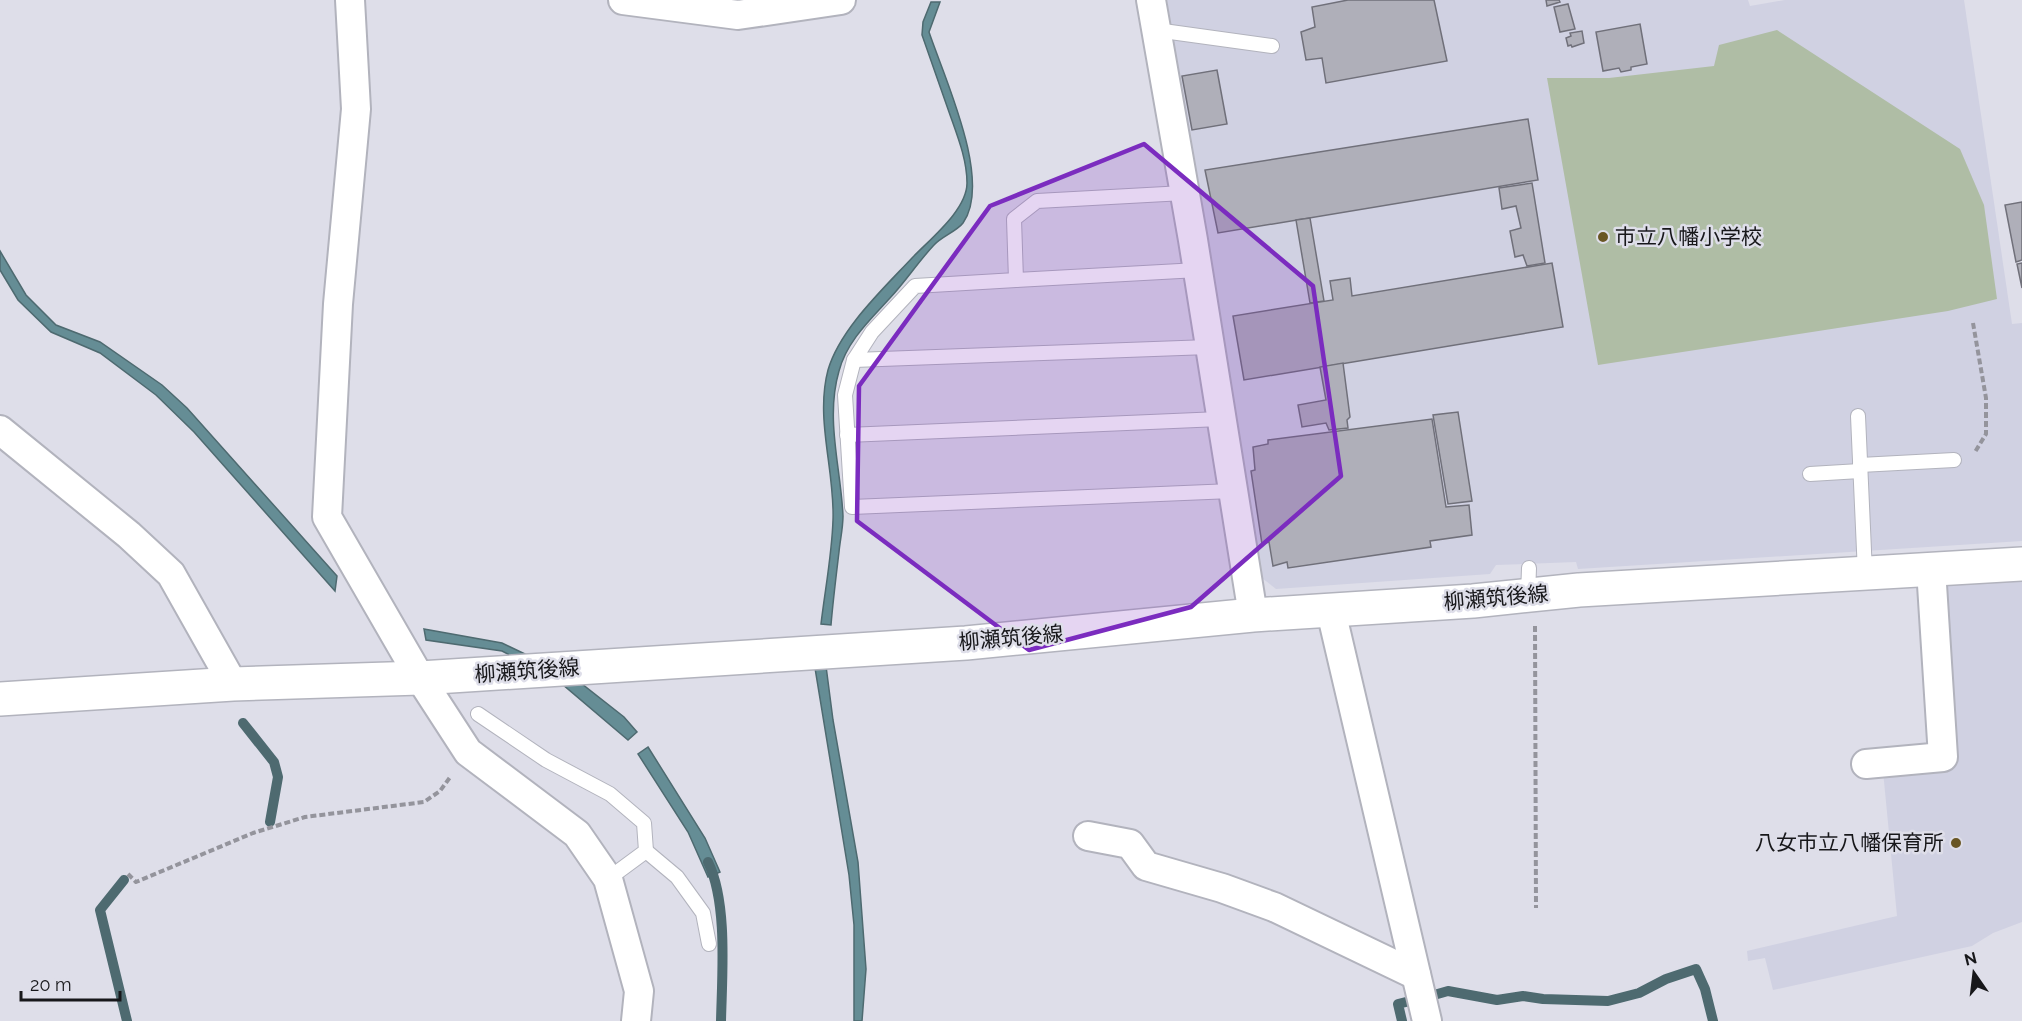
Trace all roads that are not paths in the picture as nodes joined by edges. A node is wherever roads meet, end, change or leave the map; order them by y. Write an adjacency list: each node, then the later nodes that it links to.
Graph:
1 (351, 0): 25 (street)
2 (623, 0): 3 (street)
3 (841, 0)
4 (1151, 0): 5 (street)
5 (1156, 30): 6 (lane); 7 (street)
6 (1272, 46)
7 (1184, 193): 8 (street); 9 (lane)
8 (1198, 270): 9 (lane); 10 (street)
9 (1016, 280): 11 (lane)
10 (1209, 347): 11 (lane); 13 (street)
11 (854, 360): 15 (lane)
12 (1858, 416): 17 (lane)
13 (1220, 419): 15 (lane); 19 (street)
14 (0, 430): 26 (street)
15 (847, 435): 19 (lane)
16 (1954, 460): 17 (lane)
17 (1860, 468): 18 (lane); 22 (lane)
18 (1810, 474)
19 (1232, 491): 24 (street)
20 (2022, 564): 21 (main road, 柳瀬筑後線)
21 (1931, 569): 22 (main road, 柳瀬筑後線); 29 (street)
22 (1865, 573): 23 (main road, 柳瀬筑後線)
23 (1330, 611): 24 (main road, 柳瀬筑後線); 34 (street)
24 (1253, 615): 25 (main road, 柳瀬筑後線)
25 (420, 678): 26 (main road, 柳瀬筑後線); 32 (street)
26 (233, 684): 27 (main road, 柳瀬筑後線)
27 (0, 699)
28 (478, 714): 31 (lane)
29 (1866, 764)
30 (1088, 836): 34 (street)
31 (646, 851): 32 (lane); 33 (lane)
32 (608, 879): 35 (street)
33 (709, 944)
34 (1416, 975): 36 (street)
35 (636, 1021)
36 (1427, 1021)

